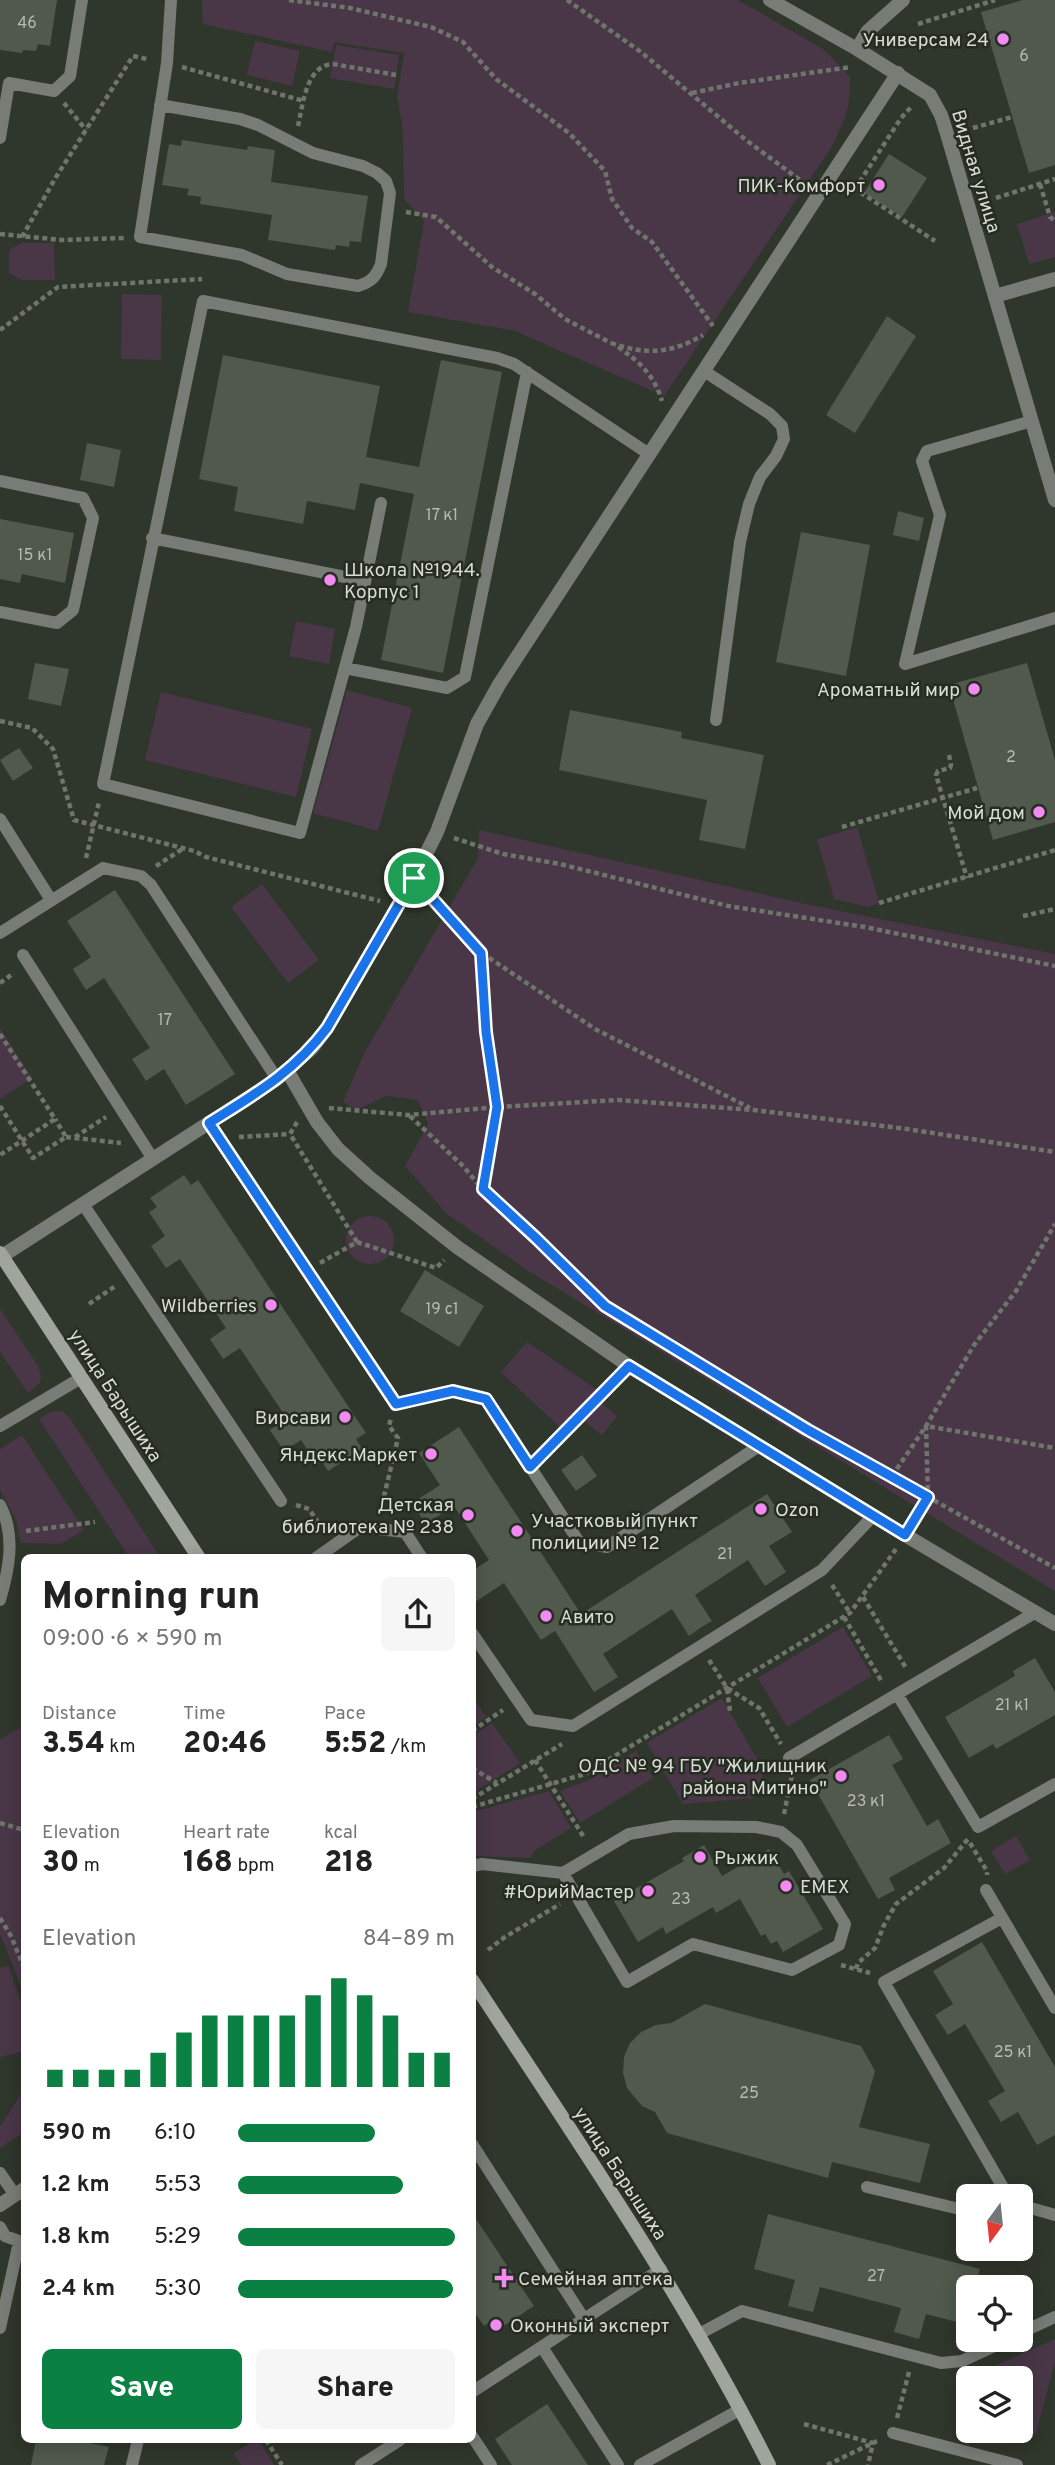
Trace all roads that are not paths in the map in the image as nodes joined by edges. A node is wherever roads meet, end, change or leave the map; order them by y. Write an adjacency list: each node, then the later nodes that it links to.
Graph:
1 (82, 0): 8 (lane)
2 (171, 0): 7 (lane)
3 (771, 0): 5 (street, Видная улица)
4 (903, 0): 5 (street)
5 (857, 49): 6 (street, Видная улица)
6 (898, 73): 10 (street, Видная улица); 11 (street)
7 (160, 105): 7 (lane)
8 (0, 138)
9 (1055, 279): 10 (street)
10 (996, 296): 13 (street, Видная улица)
11 (704, 370): 14 (street); 23 (lane)
12 (527, 372): 14 (lane); 18 (lane); 22 (lane)
13 (1032, 421): 16 (street, Видная улица); 21 (lane)
14 (649, 454): 28 (street)
15 (0, 481): 20 (lane)
16 (1055, 500)
17 (381, 503): 19 (lane)
18 (152, 538): 19 (lane); 22 (lane)
19 (365, 581): 22 (lane)
20 (0, 612)
21 (1055, 618)
22 (345, 668)
23 (716, 720)
24 (0, 819): 25 (lane)
25 (51, 900): 26 (lane); 28 (lane)
26 (0, 933)
27 (23, 955): 30 (lane)
28 (282, 1075): 29 (street); 35 (street)
29 (209, 1123): 30 (street); 35 (lane)
30 (149, 1152): 31 (street)
31 (83, 1204): 32 (street); 36 (lane)
32 (1, 1255): 33 (main road, улица Барышиха)
33 (81, 1378): 34 (lane); 39 (main road, улица Барышиха)
34 (0, 1426)
35 (759, 1446): 38 (street)
36 (281, 1500)
37 (0, 1505): 42 (lane)
38 (873, 1516): 43 (street); 45 (lane)
39 (196, 1554)
40 (322, 1554): 41 (lane)
41 (419, 1554)
42 (0, 1600)
43 (1036, 1612): 44 (street); 46 (lane)
44 (1055, 1624)
45 (476, 1639)
46 (897, 1694): 47 (lane); 48 (lane)
47 (789, 1758)
48 (1055, 1784)
49 (476, 1865): 50 (lane)
50 (563, 1873): 50 (lane)
51 (986, 1890): 52 (lane)
52 (1002, 1918): 54 (lane); 57 (lane)
53 (476, 1986): 67 (main road, улица Барышиха)
54 (1055, 2008)
55 (476, 2150): 69 (lane)
56 (0, 2173): 59 (lane)
57 (1001, 2184)
58 (867, 2187): 61 (lane)
59 (20, 2192): 60 (street)
60 (0, 2205)
61 (956, 2208)
62 (1033, 2209): 63 (lane)
63 (1055, 2215)
64 (0, 2227): 65 (lane)
65 (21, 2243)
66 (21, 2247): 71 (lane)
67 (660, 2269): 69 (lane); 72 (main road, улица Барышиха)
68 (1055, 2317): 70 (lane)
69 (584, 2319): 73 (lane)
70 (1033, 2327)
71 (0, 2328)
72 (699, 2334): 74 (lane); 76 (main road, улица Барышиха)
73 (542, 2347): 75 (lane); 84 (lane)
74 (981, 2352)
75 (476, 2389)
76 (741, 2409): 85 (lane); 86 (main road, улица Барышиха)
77 (893, 2433): 87 (lane)
78 (476, 2442): 83 (lane)
79 (137, 2443): 81 (lane)
80 (395, 2443): 82 (lane)
81 (132, 2465)
82 (361, 2465)
83 (491, 2465)
84 (618, 2465)
85 (640, 2465)
86 (769, 2465)
87 (1017, 2465)

